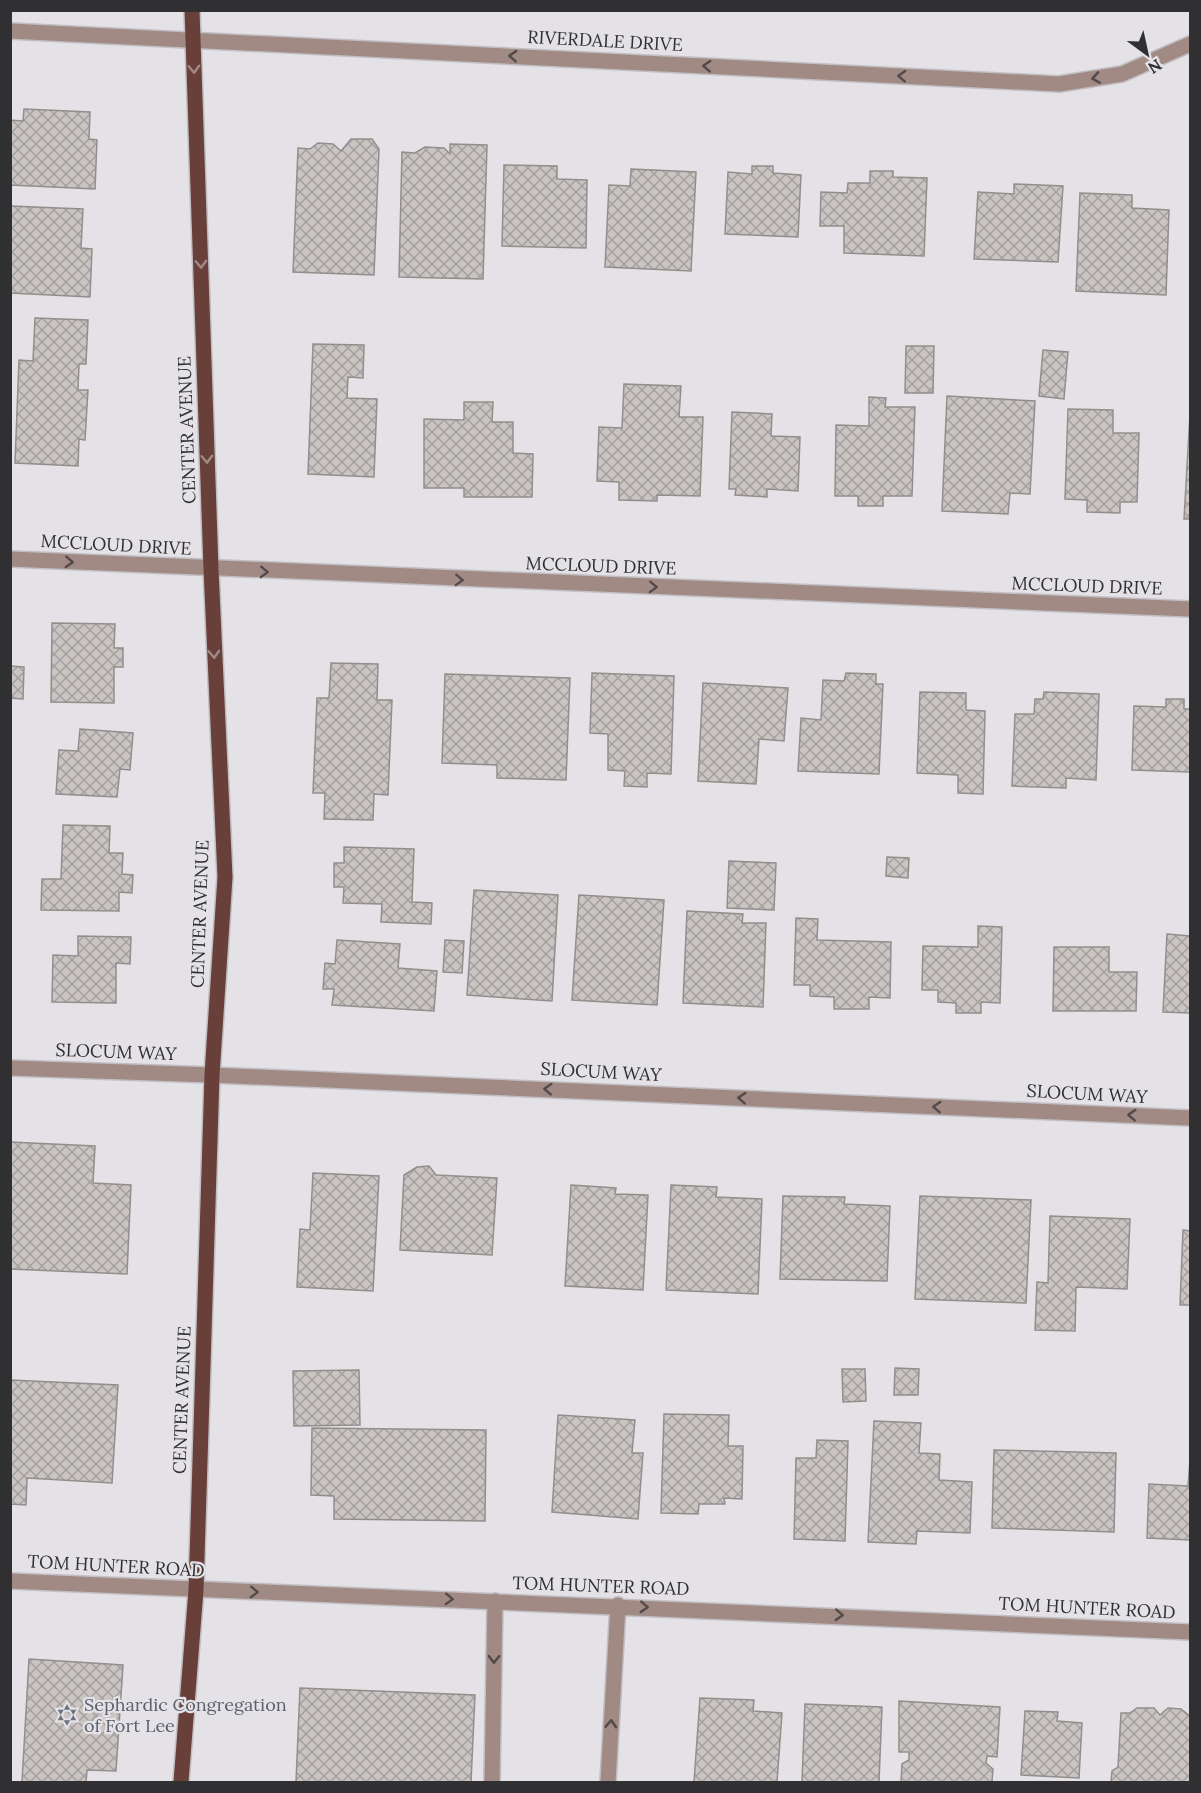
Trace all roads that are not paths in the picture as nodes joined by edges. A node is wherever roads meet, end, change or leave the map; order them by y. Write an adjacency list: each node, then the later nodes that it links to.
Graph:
1 (192, 10): 3 (main road, CENTER AVENUE)
2 (10, 31): 3 (street, RIVERDALE DRIVE)
3 (194, 40): 4 (street, RIVERDALE DRIVE, one-way to 3); 6 (main road, CENTER AVENUE, one-way to 6)
4 (1191, 44)
5 (10, 559): 6 (street, MCCLOUD DRIVE, one-way to 6)
6 (211, 570): 7 (street, MCCLOUD DRIVE, one-way to 7); 9 (main road, CENTER AVENUE, one-way to 9)
7 (1191, 609)
8 (10, 1068): 9 (street, SLOCUM WAY)
9 (212, 1075): 10 (street, SLOCUM WAY, one-way to 9); 12 (main road, CENTER AVENUE)
10 (1191, 1118)
11 (10, 1581): 12 (street, TOM HUNTER ROAD)
12 (196, 1590): 13 (street, TOM HUNTER ROAD, one-way to 13); 16 (main road, CENTER AVENUE)
13 (495, 1601): 14 (street, TOM HUNTER ROAD); 17 (street, one-way to 17)
14 (618, 1605): 15 (street, TOM HUNTER ROAD, one-way to 15); 18 (street, one-way to 14)
15 (1191, 1632)
16 (182, 1782)
17 (492, 1782)
18 (608, 1782)

